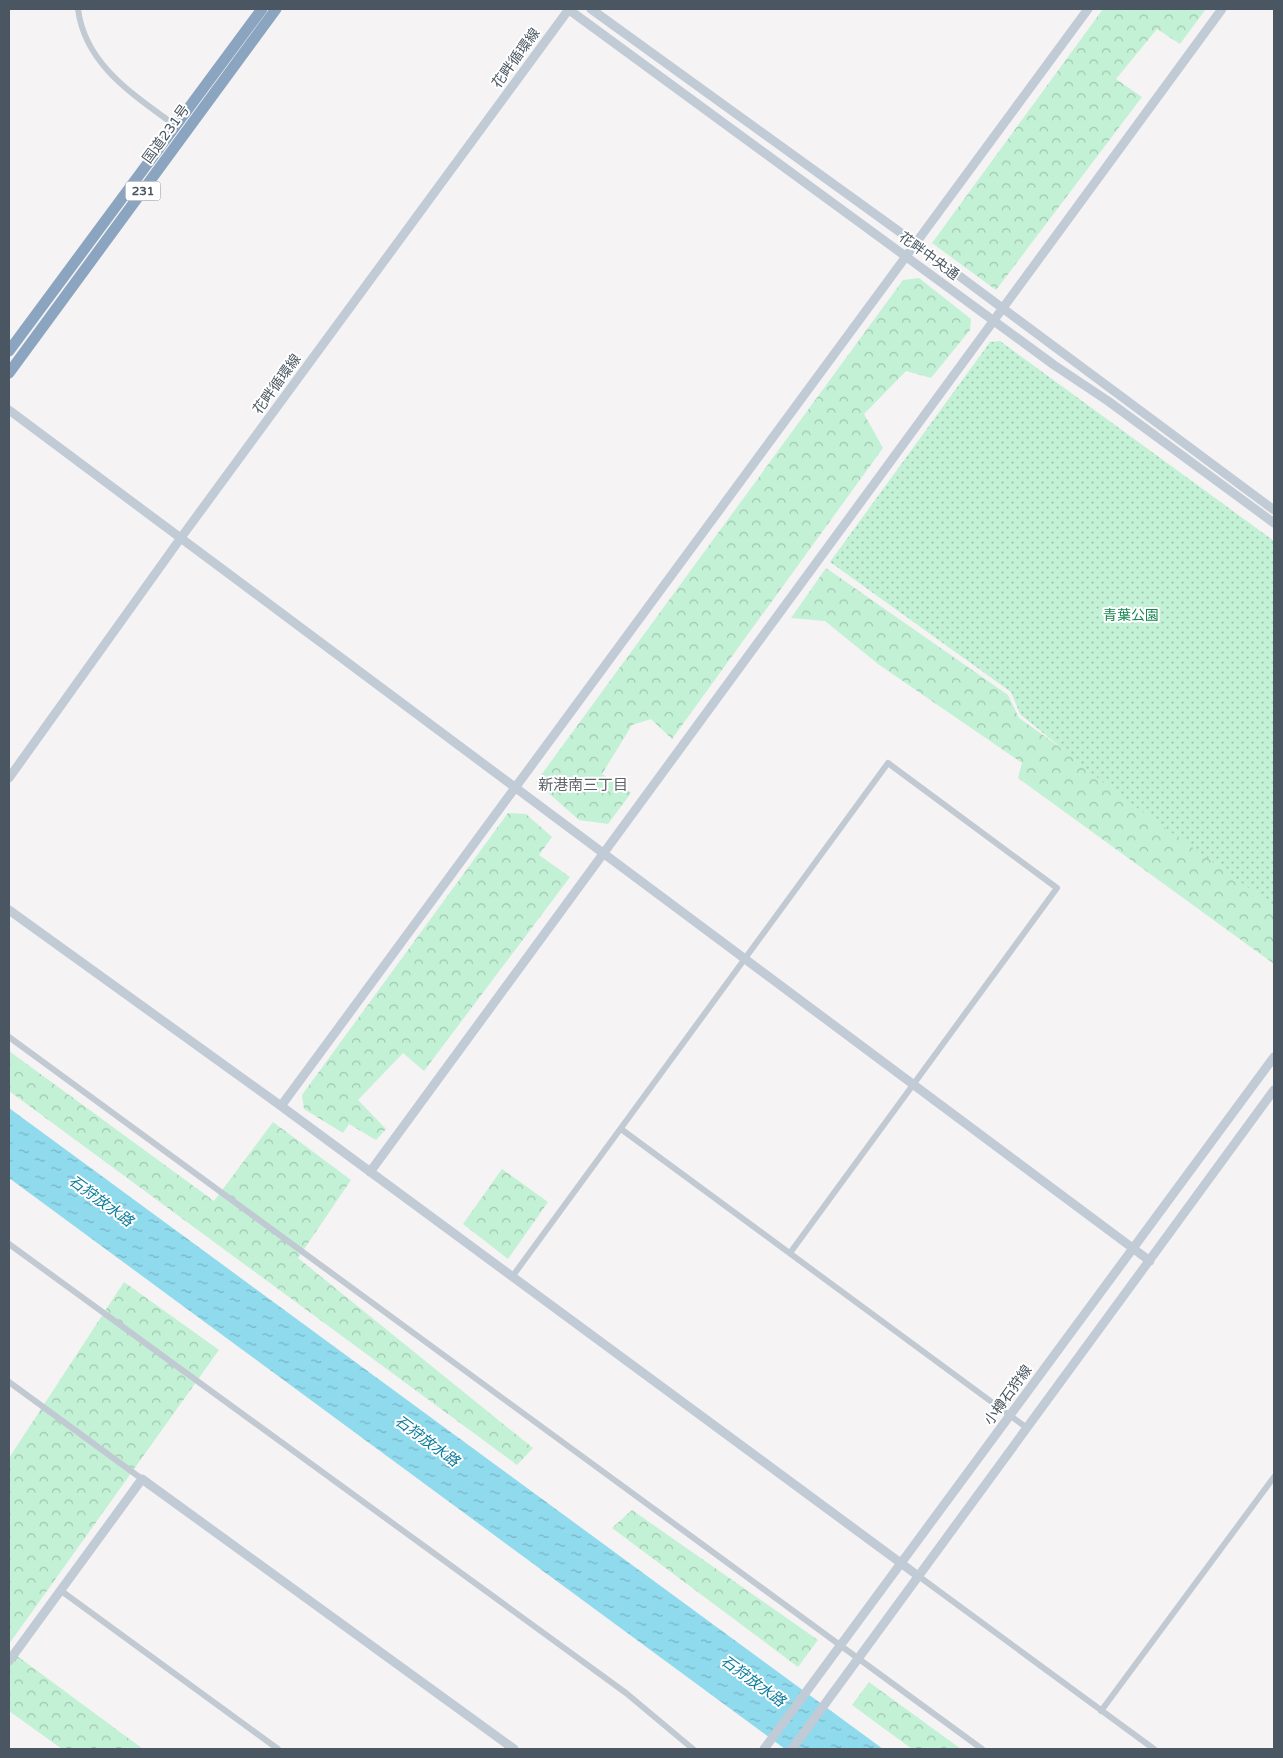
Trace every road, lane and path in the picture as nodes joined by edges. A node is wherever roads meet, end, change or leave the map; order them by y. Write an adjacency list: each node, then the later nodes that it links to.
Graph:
1 (78, 9): 8 (street)
2 (262, 9): 8 (highway, 国道231号 / 231)
3 (276, 9): 9 (highway, 国道231号 / 231)
4 (569, 9): 11 (street, 花畔中央通); 19 (street, 花畔循環線)
5 (592, 9): 10 (street, 花畔中央通)
6 (1088, 9): 10 (street)
7 (1222, 9): 12 (street)
8 (176, 126): 9 (street); 14 (highway, 国道231号 / 231)
9 (185, 133): 15 (highway, 国道231号 / 231)
10 (915, 244): 11 (street); 12 (street, 花畔中央通)
11 (905, 256): 13 (street, 花畔中央通); 21 (street)
12 (1002, 307): 13 (street); 17 (street, 花畔中央通)
13 (993, 320): 18 (street, 花畔中央通); 22 (street)
14 (9, 351)
15 (9, 373)
16 (9, 410): 19 (street)
17 (1274, 510)
18 (1274, 523)
19 (180, 539): 20 (street, 花畔循環線); 21 (street)
20 (9, 778)
21 (516, 788): 22 (street); 29 (street)
22 (603, 853): 24 (street); 31 (street)
23 (9, 910): 29 (street)
24 (744, 958): 27 (street); 27 (street); 30 (street)
25 (9, 1037): 45 (street)
26 (1274, 1057): 33 (street, 小樽石狩線)
27 (914, 1085): 33 (street); 34 (street)
28 (1274, 1090): 35 (street)
29 (281, 1106): 31 (street)
30 (621, 1129): 34 (street); 36 (street)
31 (370, 1172): 36 (street)
32 (9, 1244): 52 (street)
33 (1133, 1249): 35 (street); 38 (street, 小樽石狩線)
34 (790, 1254): 38 (street)
35 (1150, 1261): 39 (street)
36 (512, 1277): 42 (street)
37 (9, 1382): 41 (street)
38 (1010, 1416): 39 (street); 42 (street, 小樽石狩線)
39 (1027, 1428): 43 (street)
40 (1274, 1477): 48 (street)
41 (142, 1478): 44 (street); 51 (street)
42 (901, 1564): 43 (street); 45 (street, 小樽石狩線)
43 (917, 1576): 46 (street); 48 (street)
44 (60, 1590): 47 (street); 50 (street)
45 (840, 1648): 46 (street); 49 (street, 小樽石狩線)
46 (857, 1660): 53 (street); 54 (street)
47 (9, 1661)
48 (1101, 1711): 55 (street)
49 (767, 1746)
50 (278, 1749)
51 (514, 1749)
52 (693, 1749)
53 (792, 1749)
54 (982, 1749)
55 (1154, 1749)

